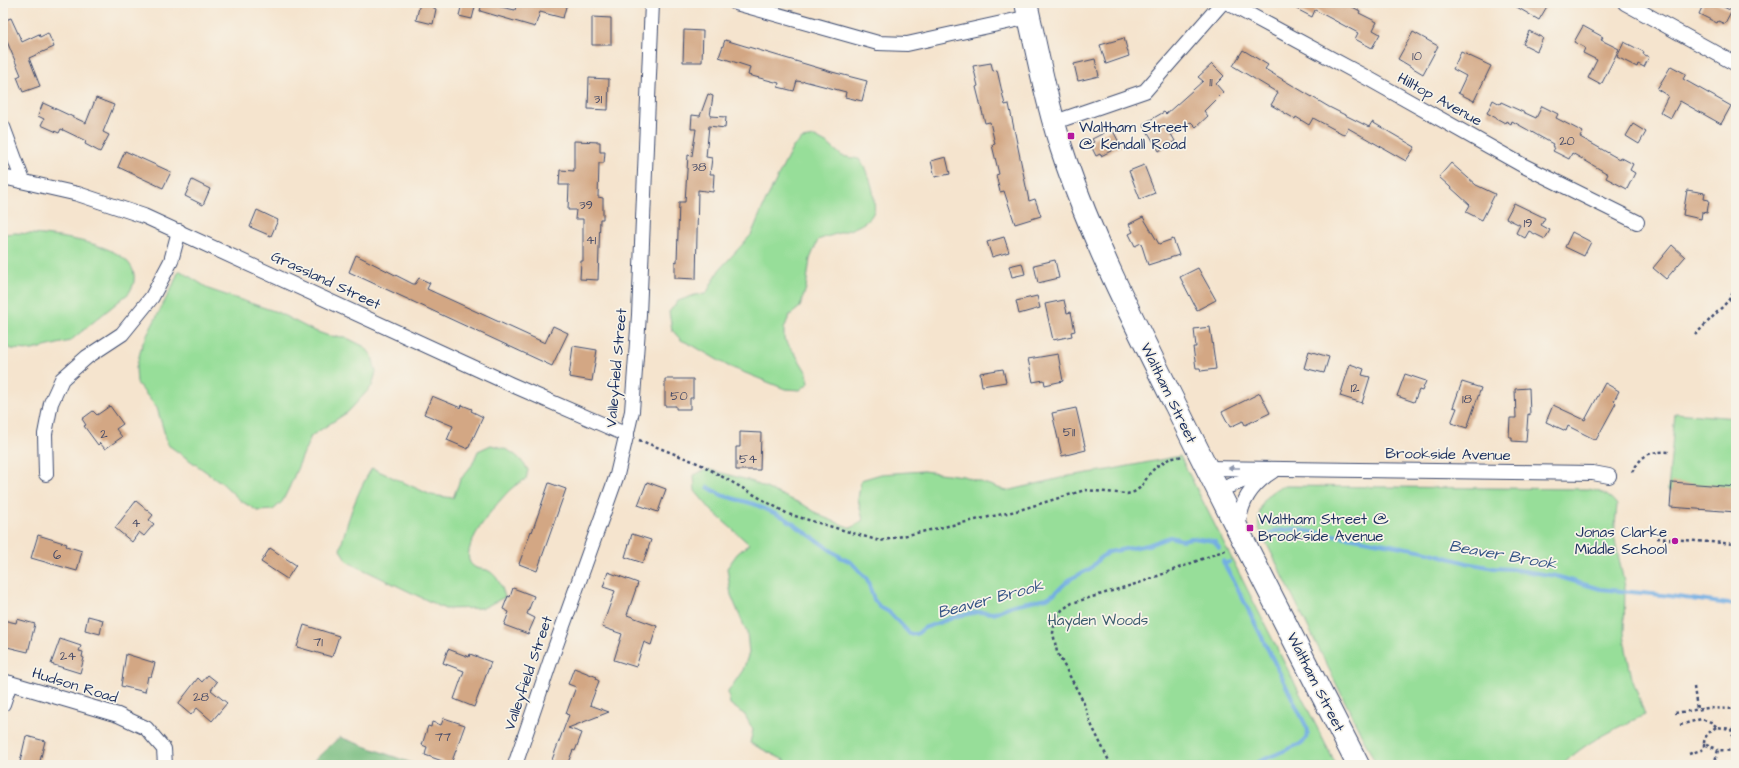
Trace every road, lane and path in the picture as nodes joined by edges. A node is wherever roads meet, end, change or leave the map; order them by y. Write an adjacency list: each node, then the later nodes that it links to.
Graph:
1 (652, 3): 16 (street, Valleyfield Street)
2 (736, 3): 6 (street)
3 (1222, 3): 8 (street)
4 (1228, 3): 12 (street, Hilltop Avenue)
5 (1625, 3): 7 (street)
6 (1028, 10): 8 (main road, Waltham Street)
7 (1736, 64)
8 (1054, 122): 19 (main road, Waltham Street)
9 (3, 127): 11 (street)
10 (3, 177): 11 (street, Grassland Street)
11 (22, 181): 13 (street, Grassland Street)
12 (1637, 222)
13 (179, 231): 16 (street, Grassland Street); 22 (street)
14 (1736, 288): 15 (path)
15 (1695, 335)
16 (627, 435): 18 (path); 42 (street, Valleyfield Street)
17 (1670, 452): 21 (path)
18 (1183, 456)
19 (1206, 468): 20 (street, Brookside Avenue, one-way to 19); 24 (main road, Waltham Street)
20 (1280, 470): 23 (street, Brookside Avenue); 24 (street, Brookside Avenue); 25 (street)
21 (1632, 472)
22 (46, 474)
23 (1608, 476)
24 (1218, 490): 25 (main road, Waltham Street)
25 (1242, 538): 43 (path); 44 (main road, Waltham Street)
26 (1657, 538): 27 (path)
27 (1736, 544)
28 (7, 682): 30 (street); 41 (street, Hudson Road)
29 (1694, 687): 31 (path)
30 (3, 704)
31 (1697, 709): 32 (path); 33 (path)
32 (1736, 709)
33 (1675, 713)
34 (1680, 725): 35 (path)
35 (1717, 727): 36 (path); 37 (path)
36 (1736, 741)
37 (1704, 744): 38 (path); 40 (path)
38 (1718, 750): 39 (path); 45 (path)
39 (1736, 751)
40 (1689, 754)
41 (165, 765)
42 (514, 765)
43 (1111, 765)
44 (1358, 765)
45 (1714, 765)

